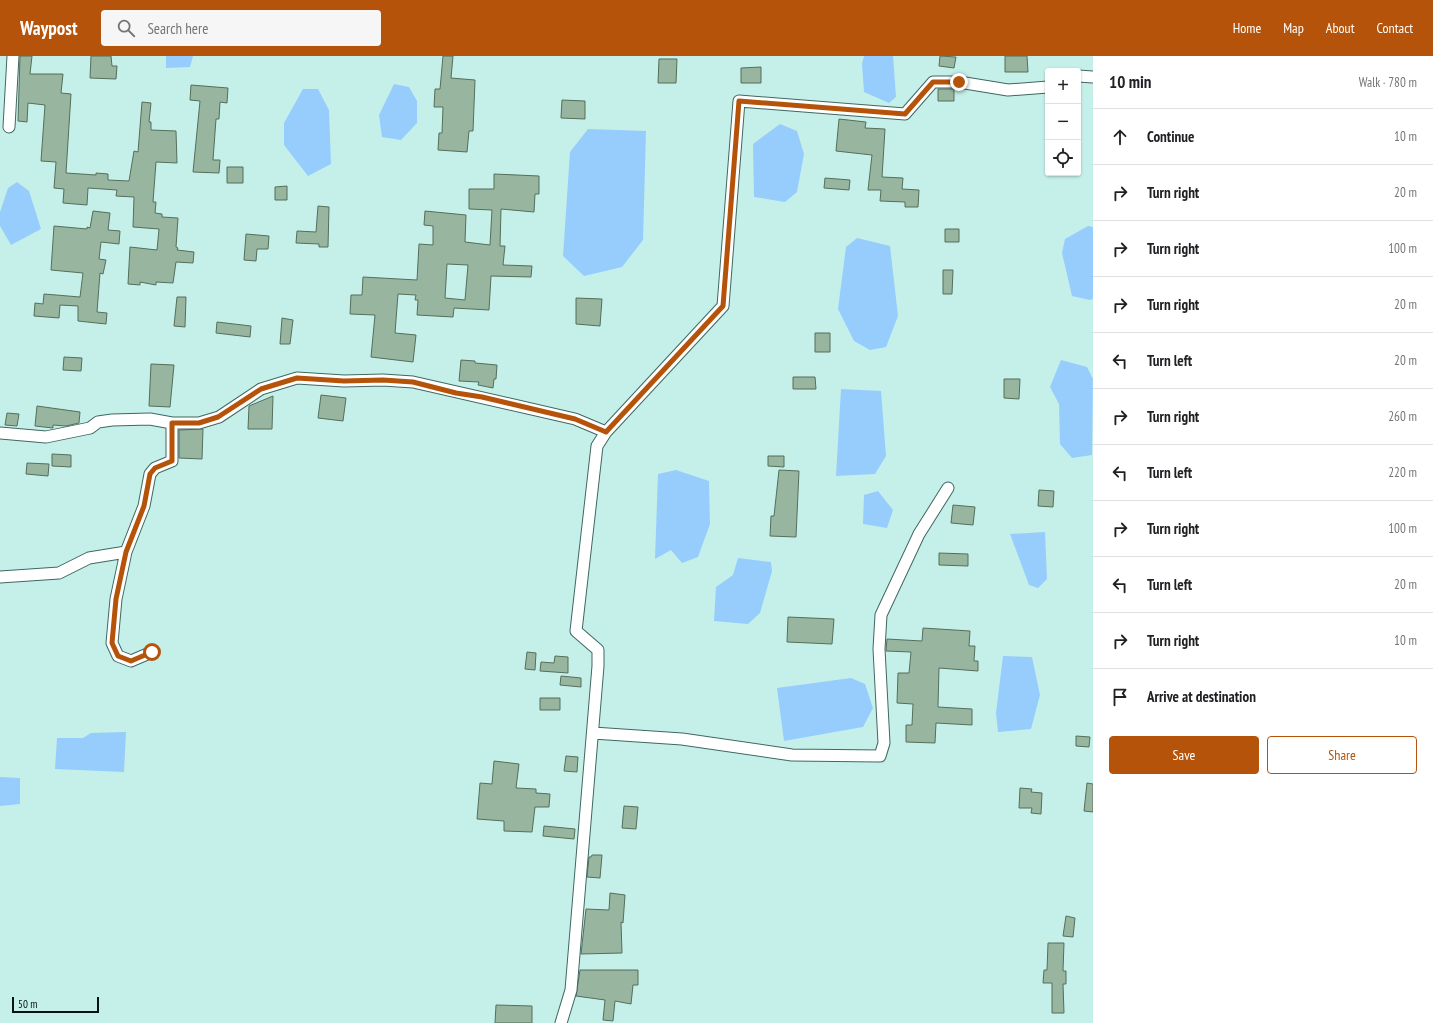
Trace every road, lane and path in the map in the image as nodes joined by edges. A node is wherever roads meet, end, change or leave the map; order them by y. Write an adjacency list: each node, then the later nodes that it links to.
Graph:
1 (13, 56): 5 (street)
2 (1081, 76): 3 (street)
3 (1093, 77)
4 (1045, 87): 7 (street)
5 (8, 127)
6 (172, 423): 7 (street); 8 (street); 10 (street)
7 (606, 432): 13 (street)
8 (0, 433)
9 (948, 488): 13 (street)
10 (126, 552): 11 (street); 12 (street)
11 (0, 577)
12 (152, 652)
13 (593, 733): 14 (street)
14 (561, 1023)

